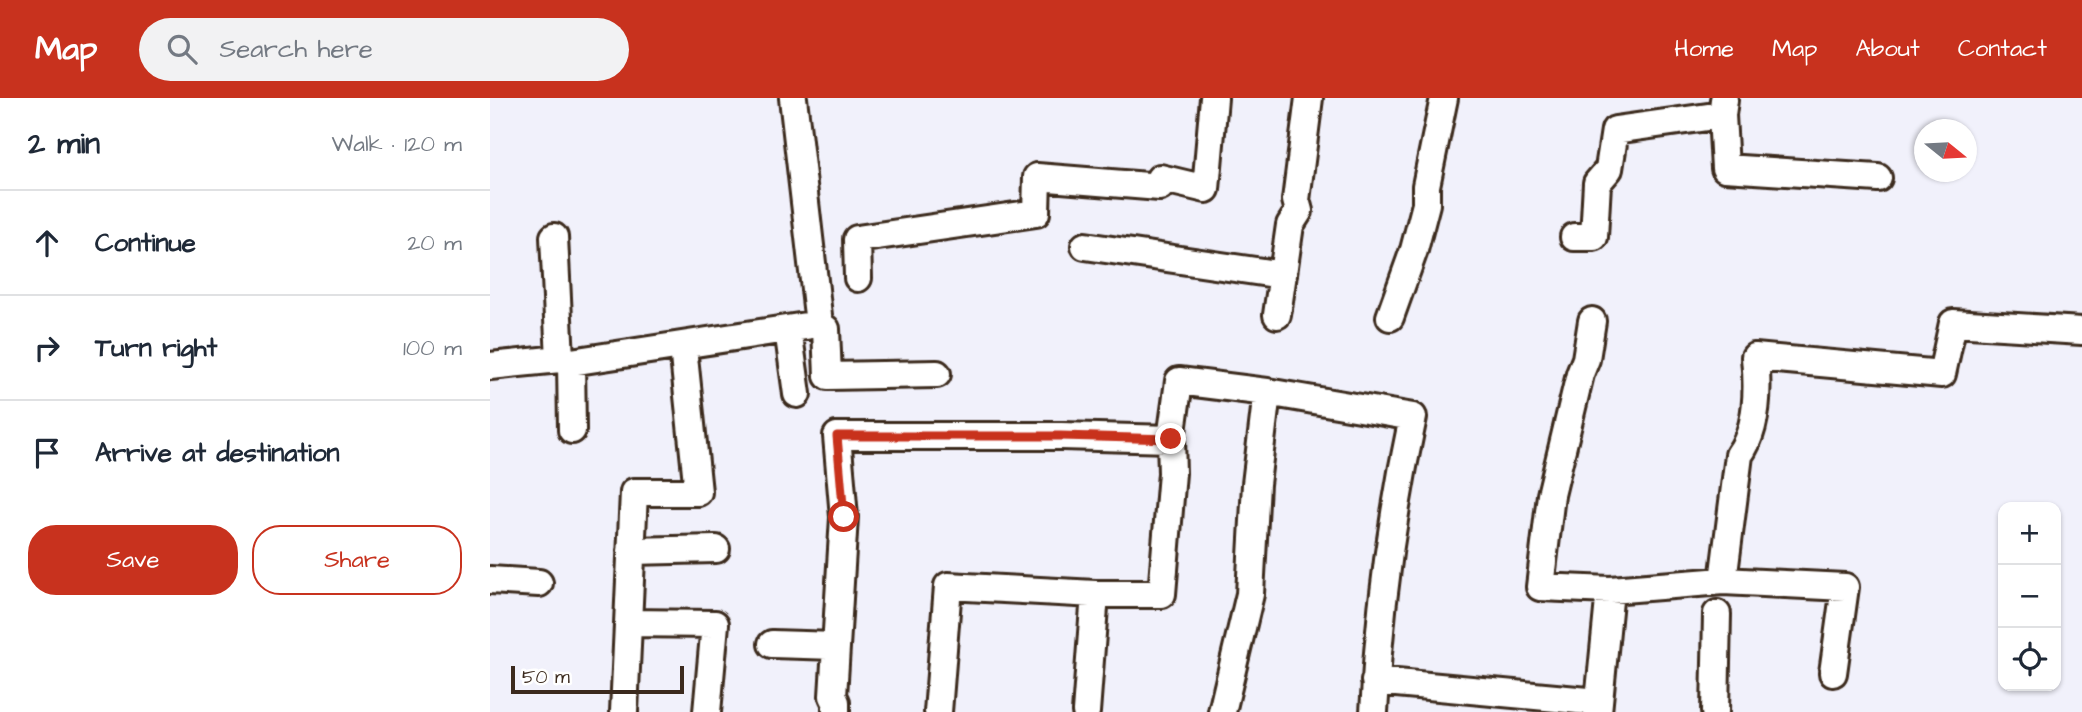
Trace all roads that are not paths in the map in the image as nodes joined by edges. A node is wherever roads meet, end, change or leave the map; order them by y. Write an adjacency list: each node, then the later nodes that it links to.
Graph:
1 (793, 98): 15 (street)
2 (1214, 98): 11 (street)
3 (1309, 98): 10 (street)
4 (1444, 98): 13 (street)
5 (1723, 106): 6 (street); 8 (street)
6 (1878, 178)
7 (554, 237): 19 (street)
8 (1574, 237)
9 (1085, 246): 10 (street)
10 (1283, 275): 12 (street)
11 (858, 278)
12 (1277, 315)
13 (1390, 317)
14 (1592, 321): 31 (street)
15 (819, 324): 16 (street); 21 (street)
16 (788, 329): 18 (street); 23 (street)
17 (2082, 331): 29 (street)
18 (683, 346): 19 (street); 27 (street)
19 (565, 361): 20 (street); 24 (street)
20 (490, 366)
21 (937, 374)
22 (1267, 392): 25 (street); 38 (street); 45 (street)
23 (797, 394)
24 (572, 430)
25 (1171, 439): 32 (street); 36 (street)
26 (716, 549): 27 (street)
27 (631, 551): 34 (street)
28 (490, 580): 30 (street)
29 (1723, 581): 31 (street); 37 (street)
30 (539, 583)
31 (1610, 590): 39 (street)
32 (1095, 594): 43 (street); 44 (street)
33 (1717, 614): 47 (street)
34 (628, 623): 40 (street); 41 (street)
35 (772, 644): 36 (street)
36 (836, 646): 42 (street)
37 (1833, 673)
38 (1375, 681): 39 (street); 46 (street)
39 (1598, 707)
40 (624, 712)
41 (707, 712)
42 (835, 712)
43 (938, 712)
44 (1086, 712)
45 (1222, 712)
46 (1374, 712)
47 (1715, 712)

